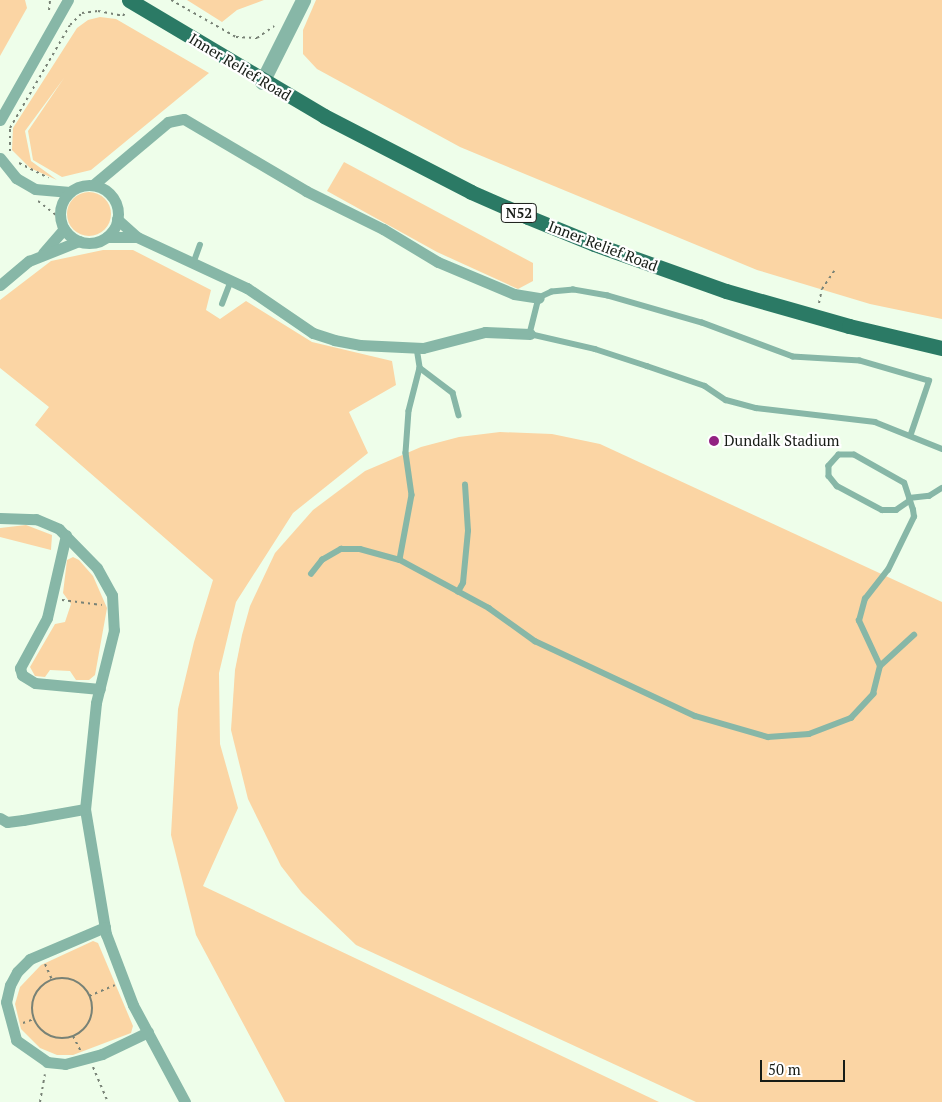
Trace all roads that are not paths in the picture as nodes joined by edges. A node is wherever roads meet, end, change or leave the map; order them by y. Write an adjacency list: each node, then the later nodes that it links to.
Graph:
1 (68, 0): 5 (street)
2 (303, 0): 4 (street)
3 (131, 1): 4 (main road, Inner Relief Road / N52)
4 (262, 82): 27 (main road, Inner Relief Road / N52)
5 (0, 120)
6 (0, 158): 9 (street)
7 (111, 171): 8 (street); 11 (street); 23 (street)
8 (93, 185): 10 (street); 11 (street)
9 (44, 192): 10 (street); 12 (street)
10 (70, 192): 12 (street)
11 (110, 194): 13 (street)
12 (60, 209): 14 (street)
13 (117, 219): 15 (street); 16 (street)
14 (64, 229): 17 (street); 19 (street)
15 (107, 237): 16 (street); 17 (street)
16 (137, 237): 20 (street)
17 (79, 241): 19 (street)
18 (200, 245): 20 (lane)
19 (42, 255): 22 (street)
20 (193, 264): 21 (street)
21 (231, 281): 24 (lane); 26 (street)
22 (0, 285)
23 (539, 298): 25 (lane); 30 (lane)
24 (222, 304)
25 (530, 334): 26 (street); 30 (lane)
26 (417, 348): 28 (lane)
27 (942, 348)
28 (420, 368): 29 (lane); 37 (lane)
29 (459, 415)
30 (911, 434): 31 (lane)
31 (942, 449)
32 (466, 485): 39 (lane)
33 (942, 488): 34 (lane)
34 (909, 500): 34 (lane); 41 (lane)
35 (0, 518): 36 (street)
36 (66, 535): 42 (street); 42 (street)
37 (400, 560): 38 (lane); 39 (lane)
38 (311, 574)
39 (458, 592): 41 (lane)
40 (914, 635): 41 (lane)
41 (880, 666)
42 (100, 689): 43 (street)
43 (85, 810): 44 (street); 45 (street)
44 (0, 818)
45 (105, 927): 46 (street); 46 (street)
46 (148, 1032): 47 (street)
47 (185, 1102)

